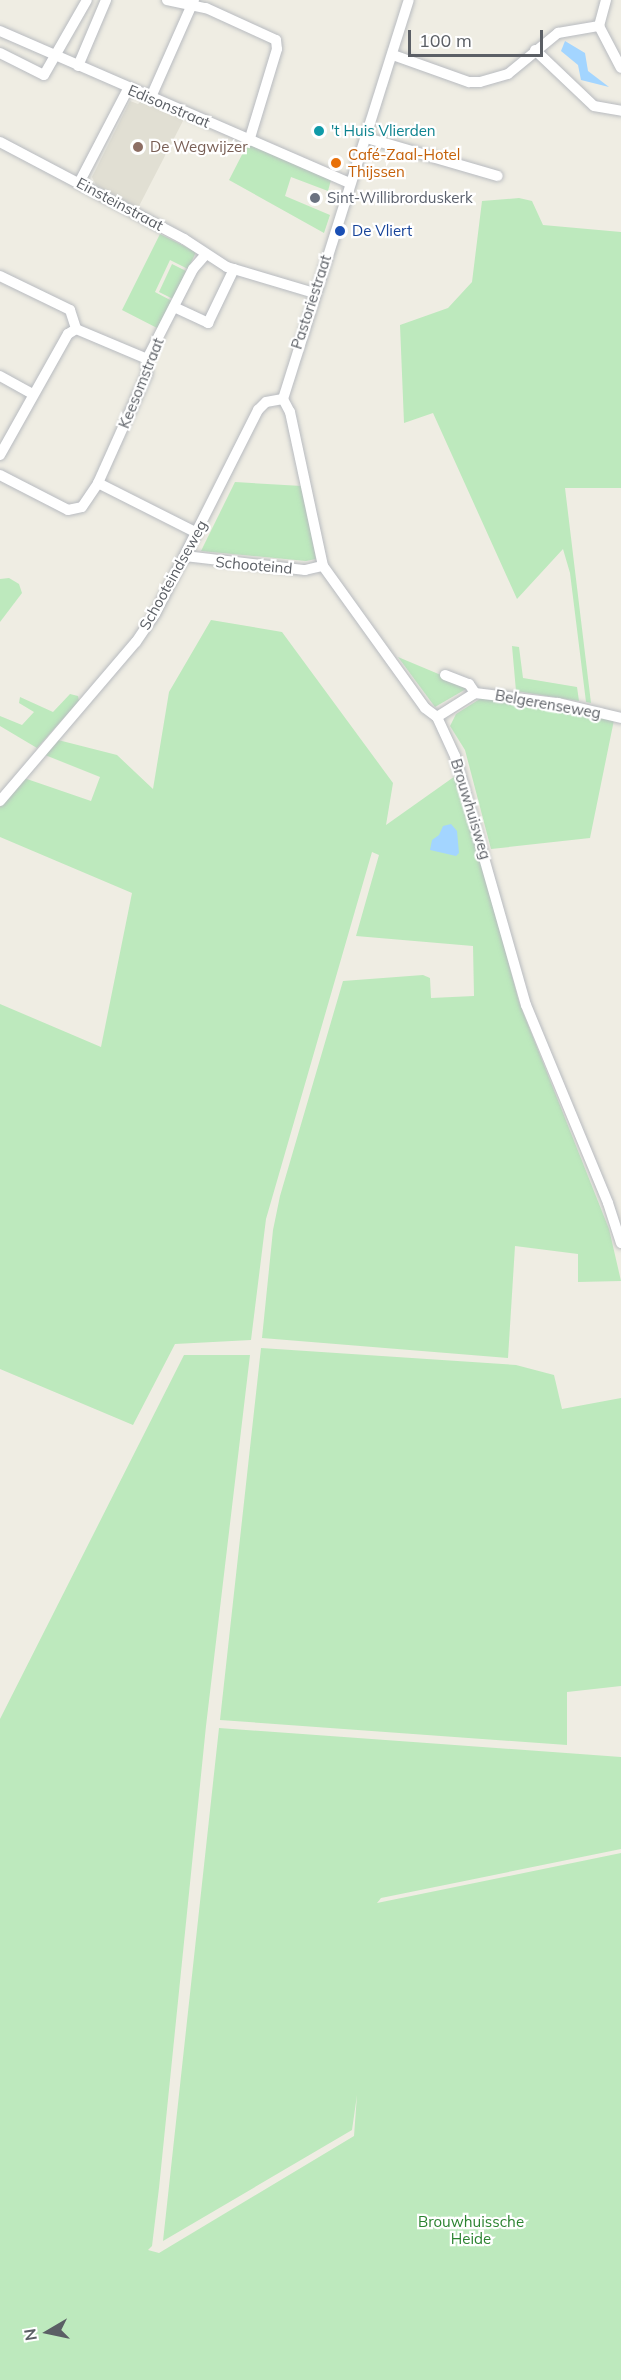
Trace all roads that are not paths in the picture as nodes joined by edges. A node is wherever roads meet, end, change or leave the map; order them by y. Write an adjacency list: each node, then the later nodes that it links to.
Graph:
1 (87, 0): 11 (street)
2 (106, 0): 13 (street)
3 (167, 0): 6 (street)
4 (409, 0): 12 (street, Pastoriestraat)
5 (606, 0): 7 (street)
6 (192, 4): 16 (street); 19 (street)
7 (599, 26): 9 (street); 14 (street)
8 (1, 35): 11 (street, Edisonstraat)
9 (535, 50): 12 (street); 17 (street)
10 (0, 52): 11 (street)
11 (56, 55): 13 (street, Edisonstraat)
12 (393, 55): 18 (street, Pastoriestraat)
13 (78, 66): 15 (street, Edisonstraat)
14 (621, 68)
15 (128, 89): 16 (street, Edisonstraat); 22 (street)
16 (151, 97): 19 (street, Edisonstraat)
17 (621, 111)
18 (367, 138): 21 (street); 23 (street, Pastoriestraat)
19 (249, 141): 23 (street, Edisonstraat)
20 (1, 145): 22 (street, Einsteinstraat)
21 (498, 176)
22 (79, 183): 24 (street, Einsteinstraat)
23 (350, 183): 27 (street, Pastoriestraat)
24 (205, 255): 25 (street, Einsteinstraat); 28 (street, Keesomstraat)
25 (234, 269): 27 (street, Einsteinstraat); 28 (street)
26 (0, 276): 29 (street)
27 (314, 293): 33 (street, Pastoriestraat)
28 (174, 307): 30 (street, Keesomstraat)
29 (76, 329): 30 (street); 32 (street)
30 (147, 360): 36 (street, Keesomstraat)
31 (0, 376): 32 (street)
32 (33, 394): 34 (street)
33 (283, 399): 37 (street, Schooteindseweg); 39 (street, Brouwhuisweg)
34 (0, 455)
35 (0, 475): 36 (street, Keesomstraat)
36 (98, 483): 37 (street)
37 (197, 533): 38 (street, Schooteindseweg)
38 (185, 556): 39 (street, Schooteind); 44 (street, Schooteindseweg)
39 (323, 567): 42 (street, Brouwhuisweg)
40 (445, 675): 41 (street, Belgerenseweg)
41 (475, 693): 42 (street, Belgerenseweg); 43 (street, Belgerenseweg)
42 (437, 717): 45 (street, Brouwhuisweg)
43 (621, 718)
44 (0, 801)
45 (621, 1243)

